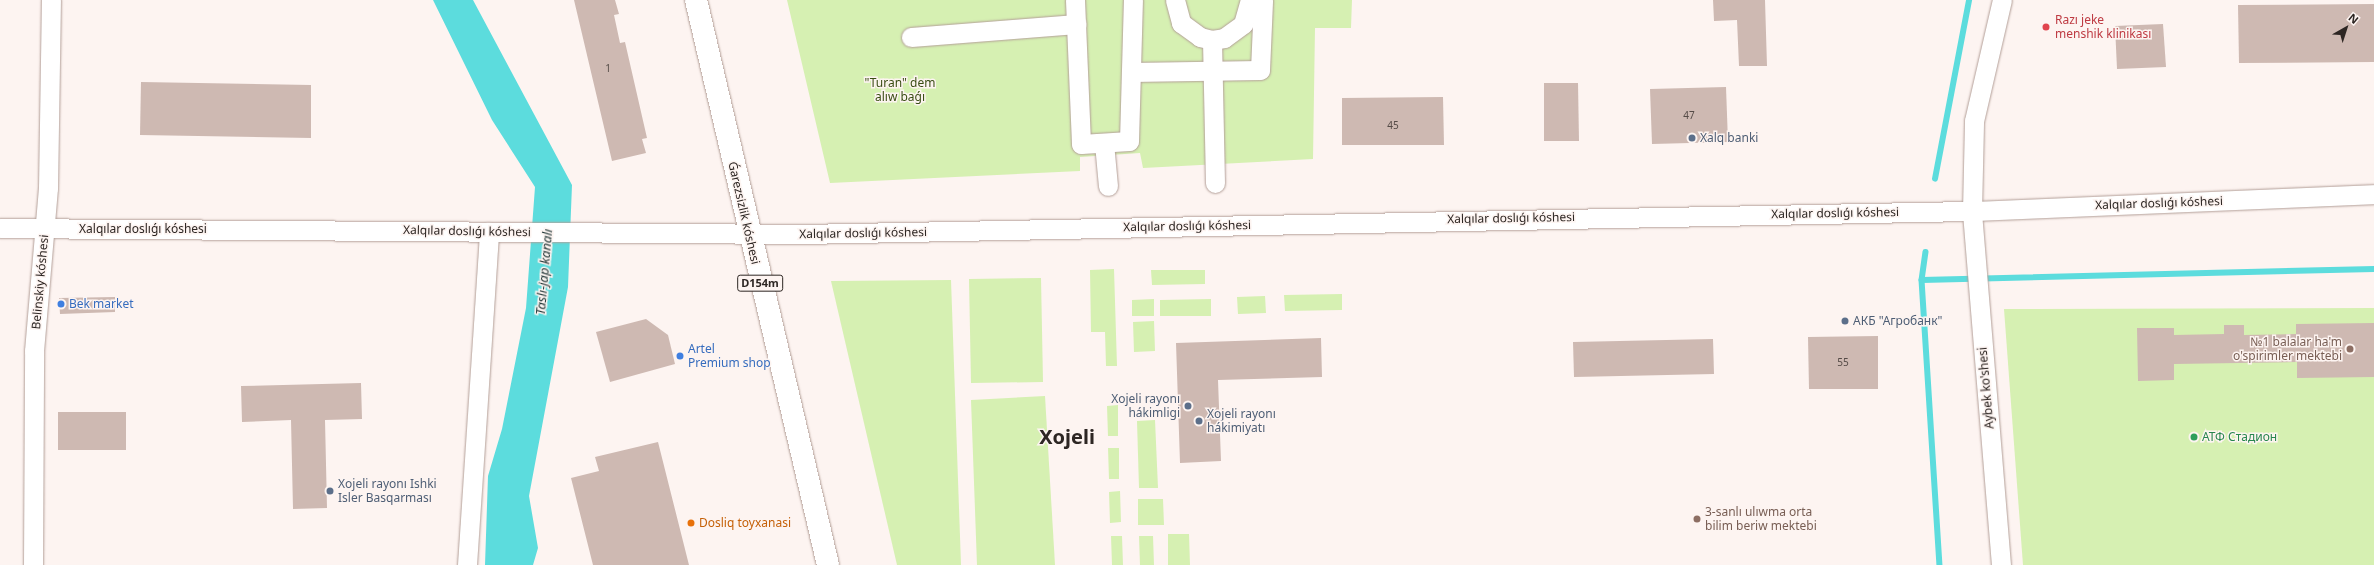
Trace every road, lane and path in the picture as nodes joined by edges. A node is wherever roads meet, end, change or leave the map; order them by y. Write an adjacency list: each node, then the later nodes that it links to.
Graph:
1 (51, 0): 18 (street, Belinskiy kóshesi)
2 (696, 0): 20 (main road, Ǵarezsizlik kóshesi / D154m)
3 (1075, 0): 8 (street)
4 (1132, 0): 11 (street)
5 (1175, 0): 10 (street)
6 (2002, 0): 16 (street, Aybek ko'shesi)
7 (1257, 1): 10 (street); 11 (street)
8 (1076, 24): 9 (street); 12 (street)
9 (911, 37)
10 (1212, 40): 13 (street)
11 (1131, 72): 12 (street)
12 (1104, 143): 14 (street)
13 (1215, 183)
14 (1108, 186)
15 (2374, 194): 16 (street, Xalqılar doslıǵı kóshesi)
16 (1972, 211): 20 (street, Xalqılar doslıǵı kóshesi); 24 (street, Aybek ko'shesi)
17 (0, 228): 18 (street, Xalqılar doslıǵı kóshesi)
18 (44, 229): 19 (street, Xalqılar doslıǵı kóshesi); 21 (street, Belinskiy kóshesi)
19 (489, 232): 20 (street, Xalqılar doslıǵı kóshesi); 22 (street)
20 (748, 233): 23 (main road, Ǵarezsizlik kóshesi / D154m)
21 (33, 565)
22 (467, 565)
23 (828, 565)
24 (2001, 565)

